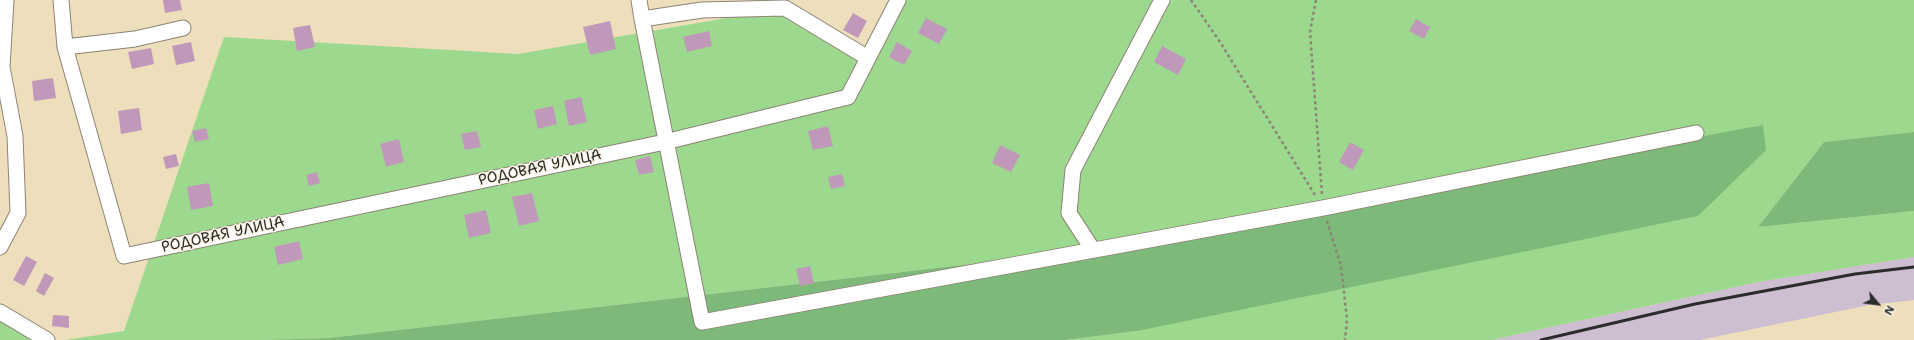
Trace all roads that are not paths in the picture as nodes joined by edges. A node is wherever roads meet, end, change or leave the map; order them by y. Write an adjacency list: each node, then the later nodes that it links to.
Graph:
1 (6, 0): 12 (street)
2 (61, 0): 8 (street)
3 (639, 0): 6 (street)
4 (898, 0): 9 (street, РОДОВАЯ УЛИЦА)
5 (1162, 0): 13 (street)
6 (642, 19): 9 (street); 11 (street)
7 (183, 28): 8 (street)
8 (65, 46): 11 (street, РОДОВАЯ УЛИЦА)
9 (868, 58): 11 (street, РОДОВАЯ УЛИЦА)
10 (1696, 133): 13 (street)
11 (665, 142): 13 (street)
12 (0, 247)
13 (1093, 250)
14 (0, 312): 15 (street)
15 (47, 340)

